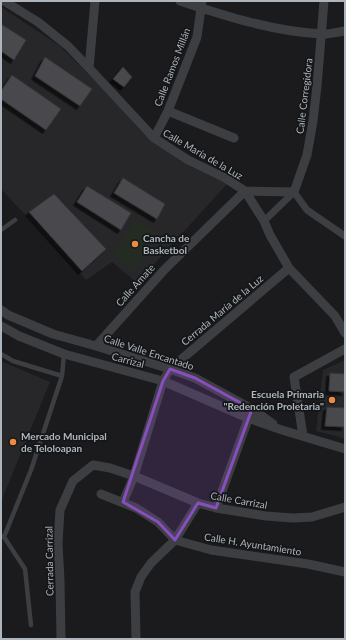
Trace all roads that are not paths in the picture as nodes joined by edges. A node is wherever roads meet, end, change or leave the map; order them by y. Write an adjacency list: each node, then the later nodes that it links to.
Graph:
1 (4, 1): 8 (street, Calle María de la Luz)
2 (95, 1): 8 (street)
3 (180, 1): 5 (street)
4 (324, 1): 7 (street, Calle Corregidora)
5 (202, 5): 7 (street); 9 (street, Calle Ramos Millán)
6 (345, 31): 7 (street)
7 (322, 34): 13 (street, Calle Corregidora)
8 (89, 68): 10 (street, Calle María de la Luz)
9 (168, 111): 10 (street, Calle Ramos Millán); 11 (street)
10 (154, 138): 12 (street, Calle María de la Luz)
11 (234, 138)
12 (245, 191): 13 (street); 15 (street, Calle María de la Luz); 22 (street, Calle Amate)
13 (294, 192): 15 (street); 17 (street)
14 (15, 220): 16 (lane)
15 (264, 221): 18 (street, Calle María de la Luz)
16 (1, 230)
17 (345, 236)
18 (289, 268): 21 (street, Calle María de la Luz); 26 (street, Cerrada María de la Luz)
19 (1, 310): 22 (street, Calle Valle Encantado)
20 (1, 326): 25 (street, Carrizal)
21 (345, 333)
22 (96, 346): 26 (street, Calle Valle Encantado)
23 (345, 349): 32 (street)
24 (1, 354): 27 (lane)
25 (64, 354): 27 (lane); 28 (street, Carrizal)
26 (170, 369): 28 (street); 29 (street, Calle Valle Encantado)
27 (62, 376): 40 (lane)
28 (163, 381): 30 (street, Carrizal); 34 (street)
29 (252, 409): 30 (street); 31 (street, Calle Valle Encantado)
30 (248, 418): 31 (street, Calle Valle Encantado); 39 (street)
31 (282, 430): 32 (street, Calle Valle Encantado)
32 (303, 436): 33 (street, Calle Valle Encantado)
33 (345, 449)
34 (134, 476): 36 (street); 37 (street, Calle Carrizal); 44 (street, Cerrada Carrizal)
35 (101, 494): 36 (street)
36 (123, 502): 41 (street)
37 (198, 503): 39 (street, Calle Carrizal); 41 (street)
38 (345, 506): 39 (street, Calle Carrizal)
39 (216, 508)
40 (3, 537): 43 (lane)
41 (175, 540): 42 (street, Calle H. Ayuntamiento); 45 (street)
42 (345, 572)
43 (31, 625)
44 (61, 639)
45 (136, 639)

